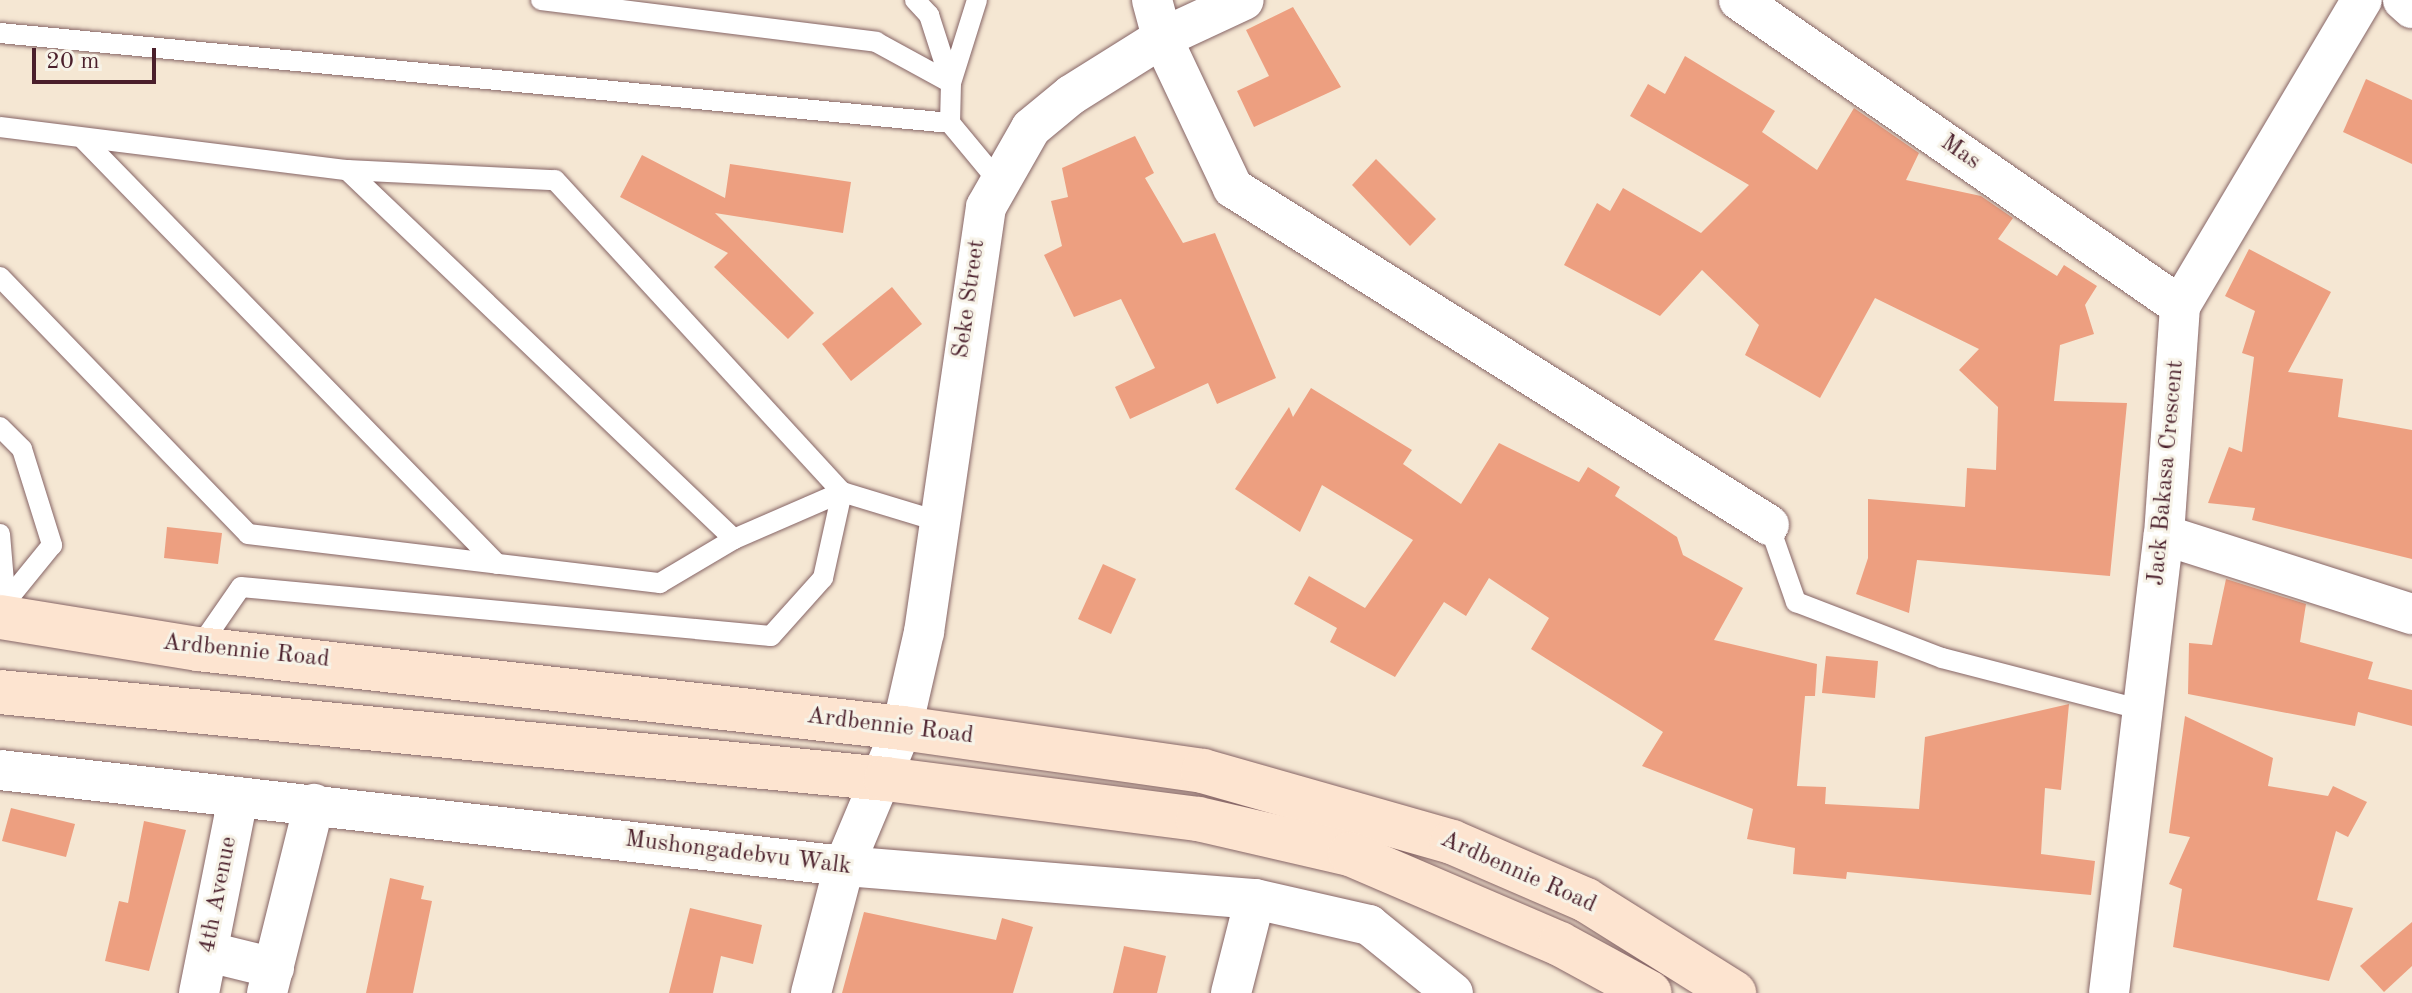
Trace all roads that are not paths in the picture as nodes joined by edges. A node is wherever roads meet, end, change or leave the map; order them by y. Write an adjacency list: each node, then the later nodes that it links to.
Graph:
1 (541, 0): 11 (lane)
2 (915, 0): 11 (lane)
3 (977, 0): 11 (lane)
4 (1244, 0): 9 (street, Seke Street)
5 (1739, 0): 18 (street, Mas)
6 (2362, 0): 18 (street, Jack Bakasa Crescent)
7 (2403, 0): 8 (street)
8 (2412, 8)
9 (1157, 19): 16 (street, Seke Street); 22 (street)
10 (0, 33): 12 (lane)
11 (951, 83): 12 (lane)
12 (950, 123): 16 (lane)
13 (0, 127): 14 (lane)
14 (84, 140): 15 (lane); 26 (lane)
15 (347, 170): 20 (lane); 25 (lane)
16 (999, 182): 21 (street, Seke Street)
17 (0, 277): 26 (lane)
18 (2180, 306): 24 (street, Jack Bakasa Crescent)
19 (0, 427): 27 (lane)
20 (842, 492): 21 (lane); 25 (lane); 29 (lane)
21 (941, 522): 32 (street, Seke Street)
22 (1769, 525): 31 (lane)
23 (0, 534): 27 (lane)
24 (2164, 535): 28 (street); 31 (street, Jack Bakasa Crescent)
25 (734, 539): 26 (lane)
26 (497, 564)
27 (3, 610): 29 (main road, Ardbennie Road)
28 (2412, 614)
29 (198, 649): 32 (main road, Ardbennie Road)
30 (0, 692): 34 (main road, Ardbennie Road)
31 (2143, 710): 47 (street, Jack Bakasa Crescent)
32 (902, 728): 34 (street, Seke Street); 46 (main road, Ardbennie Road)
33 (0, 770): 35 (street, Mushongadebvu Walk)
34 (886, 779): 37 (street, Seke Street); 45 (main road, Ardbennie Road)
35 (238, 797): 36 (street, Mushongadebvu Walk); 39 (street, 4th Avenue)
36 (314, 804): 37 (street, Mushongadebvu Walk); 40 (street)
37 (844, 866): 38 (street, Mushongadebvu Walk); 42 (street, Seke Street)
38 (1255, 899): 43 (street); 44 (street, Mushongadebvu Walk)
39 (209, 952): 40 (street); 41 (street, 4th Avenue)
40 (270, 980)
41 (199, 993)
42 (811, 993)
43 (1231, 993)
44 (1453, 993)
45 (1650, 993)
46 (1734, 993)
47 (2109, 993)

